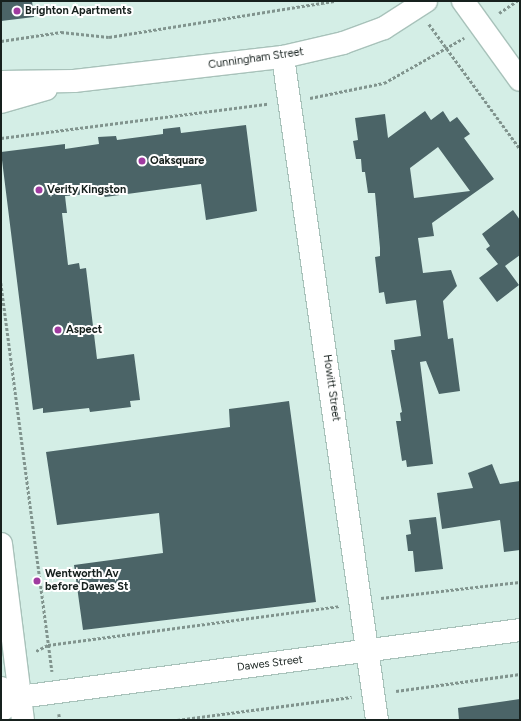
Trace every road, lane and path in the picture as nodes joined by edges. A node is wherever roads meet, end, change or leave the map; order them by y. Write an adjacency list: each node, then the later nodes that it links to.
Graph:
1 (334, 1): 4 (path)
2 (463, 1): 6 (street)
3 (421, 4): 5 (street, Cunningham Street); 11 (path)
4 (1, 41)
5 (282, 57): 7 (street, Cunningham Street); 15 (street, Howitt Street)
6 (520, 80)
7 (74, 82): 8 (street, Cunningham Street); 9 (street, Cunningham Street)
8 (2, 87): 9 (street, Cunningham Street)
9 (32, 93): 10 (street, Cunningham Street)
10 (1, 110)
11 (520, 149)
12 (1, 283): 15 (path)
13 (1, 544): 21 (street)
14 (520, 582): 15 (path)
15 (362, 600): 17 (street, Howitt Street)
16 (520, 630): 17 (street, Dawes Street)
17 (368, 651): 20 (street, Howitt Street); 21 (street, Dawes Street)
18 (520, 674): 20 (path)
19 (1, 688): 21 (street)
20 (374, 694): 24 (path); 25 (street, Howitt Street)
21 (20, 697): 22 (street); 23 (street)
22 (1, 711)
23 (23, 720)
24 (177, 720)
25 (377, 720)

